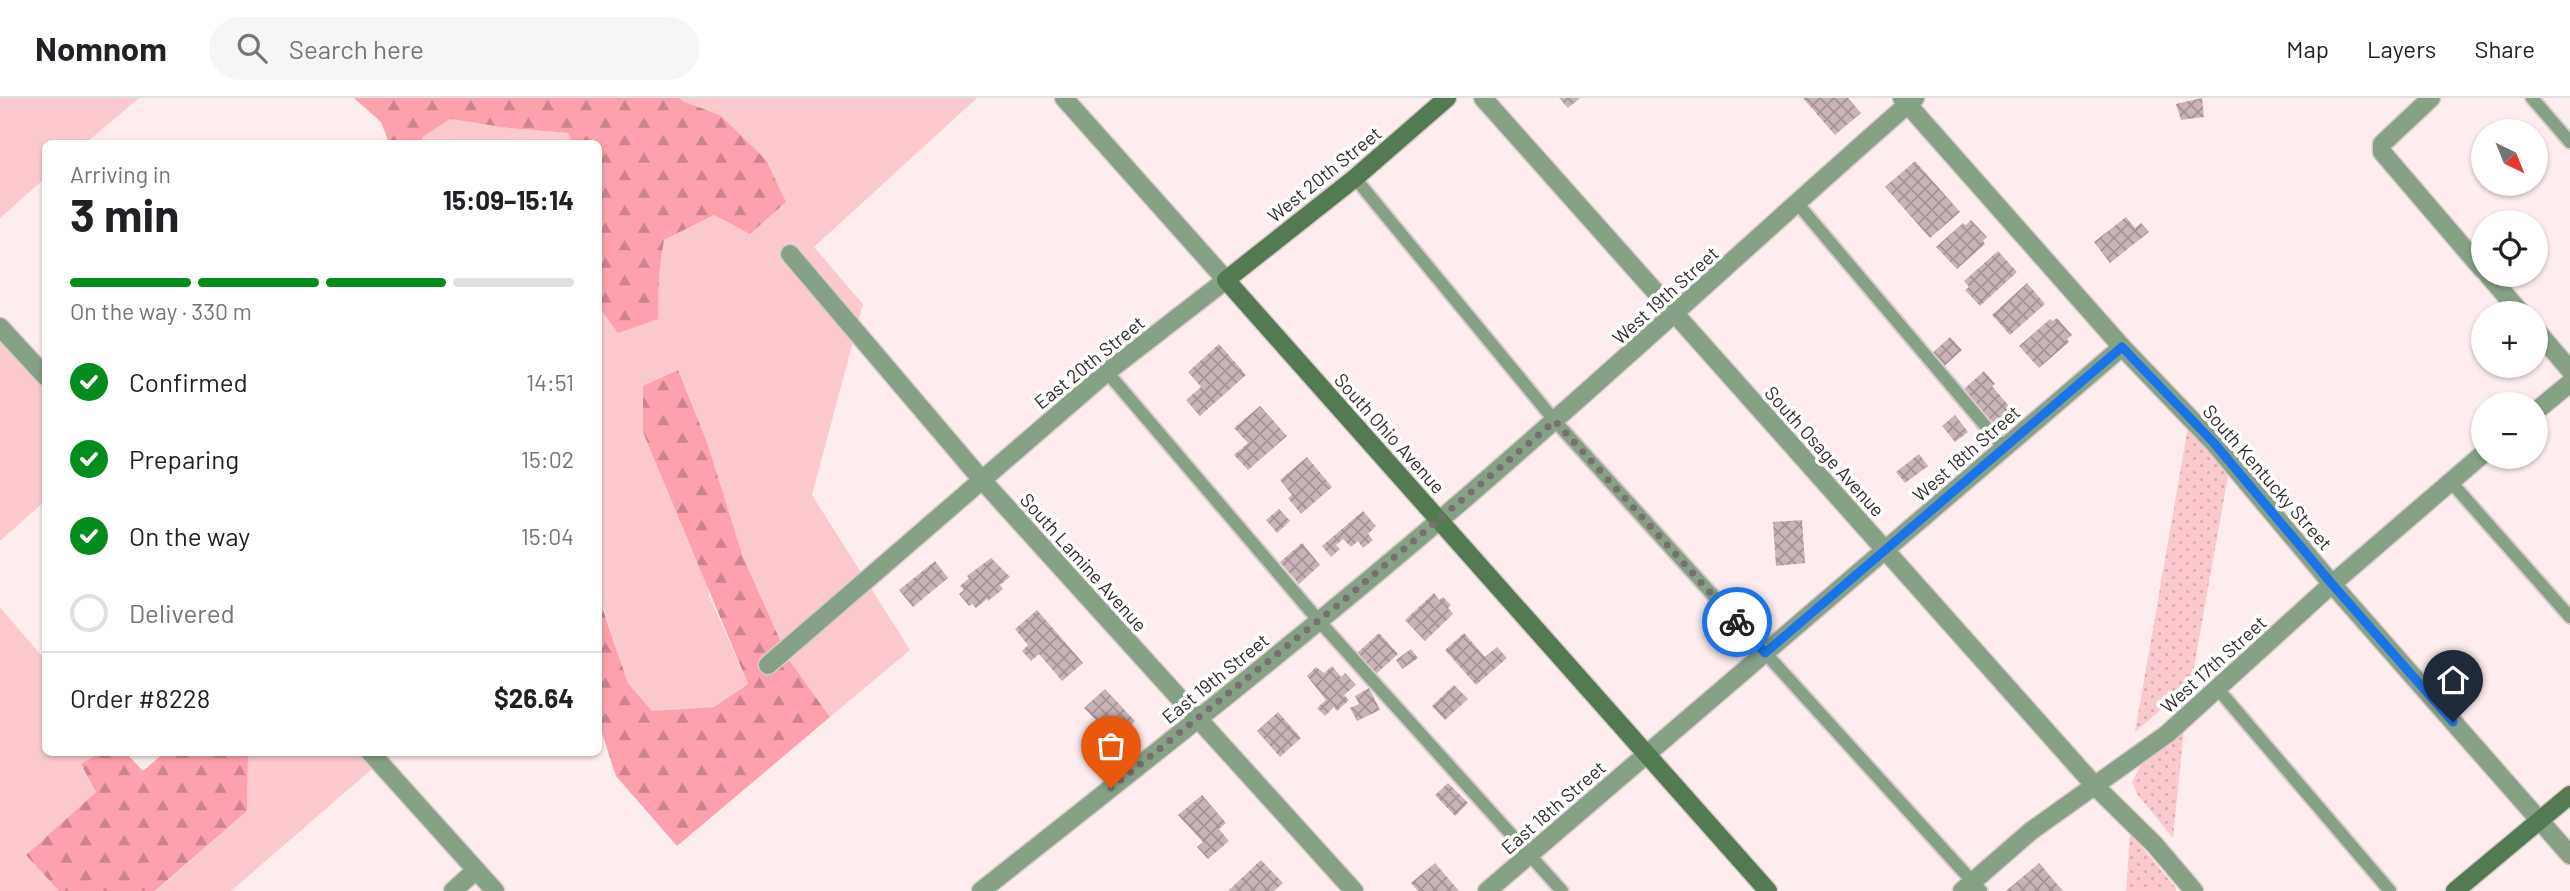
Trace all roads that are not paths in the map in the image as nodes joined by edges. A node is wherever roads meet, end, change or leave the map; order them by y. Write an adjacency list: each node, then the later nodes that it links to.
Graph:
1 (1064, 98): 12 (street, South Ohio Avenue)
2 (1447, 98): 8 (street, West 20th Street)
3 (1483, 98): 15 (street, South Osage Avenue)
4 (2431, 98): 11 (street)
5 (2532, 98): 7 (lane)
6 (1908, 100): 9 (street, West 19th Street); 18 (street, South Kentucky Street)
7 (2570, 142)
8 (1355, 178): 12 (street, West 20th Street); 24 (lane)
9 (1797, 204): 15 (street, West 19th Street); 25 (lane)
10 (790, 254): 27 (street, South Lamine Avenue)
11 (2471, 256)
12 (1226, 280): 20 (street, East 20th Street); 29 (street, South Ohio Avenue)
13 (2498, 287): 14 (street)
14 (2511, 301)
15 (1675, 314): 24 (street, West 19th Street); 30 (street, South Osage Avenue)
16 (0, 327): 21 (street)
17 (2548, 344): 19 (street)
18 (2122, 347): 25 (street, West 18th Street); 31 (street, South Kentucky Street)
19 (2570, 370)
20 (1107, 372): 27 (street, East 20th Street); 33 (lane)
21 (42, 373)
22 (2570, 383): 23 (street)
23 (2548, 401)
24 (1555, 421): 29 (street, West 19th Street); 34 (lane)
25 (2004, 448): 30 (street, West 18th Street)
26 (2471, 464): 28 (street, West 17th Street)
27 (982, 480): 35 (street, East 20th Street); 37 (street, South Lamine Avenue)
28 (2450, 481): 31 (street, West 17th Street); 32 (lane)
29 (1440, 520): 33 (street, East 19th Street); 38 (street, South Ohio Avenue)
30 (1885, 550): 34 (street, West 18th Street); 40 (street, South Osage Avenue)
31 (2332, 584): 36 (street, West 17th Street); 42 (street, South Kentucky Street)
32 (2570, 617)
33 (1319, 621): 37 (street, East 19th Street); 43 (lane)
34 (1765, 653): 38 (street, West 18th Street); 46 (lane)
35 (768, 665)
36 (2217, 688): 40 (street, West 17th Street); 55 (lane)
37 (1198, 719): 49 (street, East 19th Street); 50 (street, South Lamine Avenue)
38 (1646, 755): 43 (street, East 18th Street); 53 (street, South Ohio Avenue)
39 (374, 756): 45 (street)
40 (2096, 787): 46 (street, West 17th Street); 54 (street, South Osage Avenue)
41 (2570, 795): 42 (street)
42 (2540, 820): 44 (street, South Kentucky Street); 56 (street)
43 (1529, 855): 51 (street, East 18th Street); 52 (lane)
44 (2570, 855)
45 (476, 870): 47 (street); 48 (street)
46 (1972, 888)
47 (453, 891)
48 (495, 891)
49 (981, 891)
50 (1354, 891)
51 (1487, 891)
52 (1562, 891)
53 (1768, 891)
54 (2194, 891)
55 (2390, 891)
56 (2455, 891)

